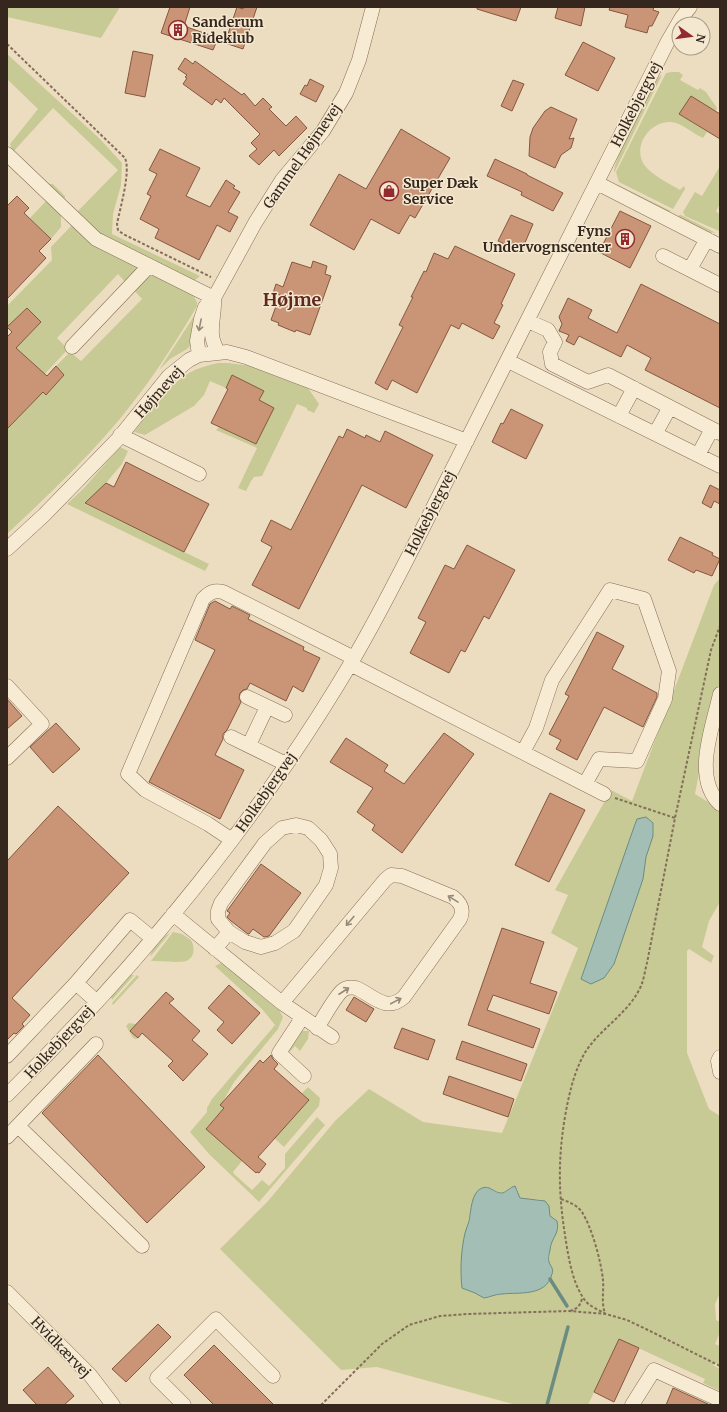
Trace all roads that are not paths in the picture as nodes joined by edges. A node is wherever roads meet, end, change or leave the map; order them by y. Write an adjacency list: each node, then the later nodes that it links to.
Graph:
1 (373, 7): 11 (street, Gammel Højmevej)
2 (690, 7): 4 (street, Holkebjergvej)
3 (7, 154): 8 (street)
4 (597, 183): 5 (street); 12 (street, Holkebjergvej)
5 (707, 239): 6 (street); 9 (street)
6 (720, 246)
7 (663, 256): 9 (street)
8 (149, 266): 11 (street); 13 (street)
9 (690, 269): 10 (street)
10 (720, 285)
11 (214, 298): 14 (street, Gammel Højmevej); 15 (street, Gammel Højmevej, one-way to 15)
12 (528, 321): 16 (street, Holkebjergvej); 17 (street)
13 (72, 347)
14 (218, 353): 15 (street, Højmevej); 23 (street, Højmevej)
15 (199, 355): 22 (street, Højmevej)
16 (508, 361): 19 (street); 23 (street, Holkebjergvej)
17 (634, 388): 18 (street); 19 (street)
18 (670, 407): 20 (street); 21 (street)
19 (619, 416): 21 (street)
20 (716, 431): 24 (street)
21 (655, 434): 24 (street)
22 (120, 435): 26 (street); 27 (street, Højmevej)
23 (467, 441): 28 (street, Holkebjergvej)
24 (698, 455): 25 (street)
25 (720, 466)
26 (199, 474)
27 (7, 548)
28 (352, 661): 36 (street); 38 (street, Holkebjergvej); 42 (street)
29 (7, 686): 37 (street)
30 (720, 694): 41 (street)
31 (248, 697): 32 (street)
32 (268, 707): 33 (street); 35 (street)
33 (285, 715)
34 (231, 737): 35 (street)
35 (248, 745): 38 (street)
36 (523, 752): 39 (street); 39 (street)
37 (7, 758)
38 (286, 764): 42 (street, Holkebjergvej)
39 (585, 784): 40 (street)
40 (604, 794)
41 (720, 804)
42 (232, 840): 43 (street, Holkebjergvej)
43 (173, 914): 45 (street, Holkebjergvej); 46 (street)
44 (229, 932): 44 (street); 46 (street)
45 (152, 938): 47 (street); 48 (street, Holkebjergvej)
46 (215, 949): 49 (street)
47 (76, 983): 48 (street); 54 (street)
48 (97, 1002): 58 (street, Holkebjergvej)
49 (282, 1003): 50 (street); 51 (street, one-way to 49)
50 (302, 1018): 51 (street); 57 (street)
51 (317, 1028): 52 (street)
52 (332, 1037)
53 (96, 1044): 59 (street)
54 (7, 1056)
55 (720, 1057): 56 (street)
56 (720, 1072)
57 (304, 1076)
58 (7, 1095)
59 (18, 1126): 60 (street); 61 (street)
60 (7, 1137)
61 (142, 1246)
62 (7, 1292): 65 (street, Hvidkærvej)
63 (273, 1376): 66 (street)
64 (720, 1400): 67 (street)
65 (113, 1405)
66 (184, 1405)
67 (632, 1405)

